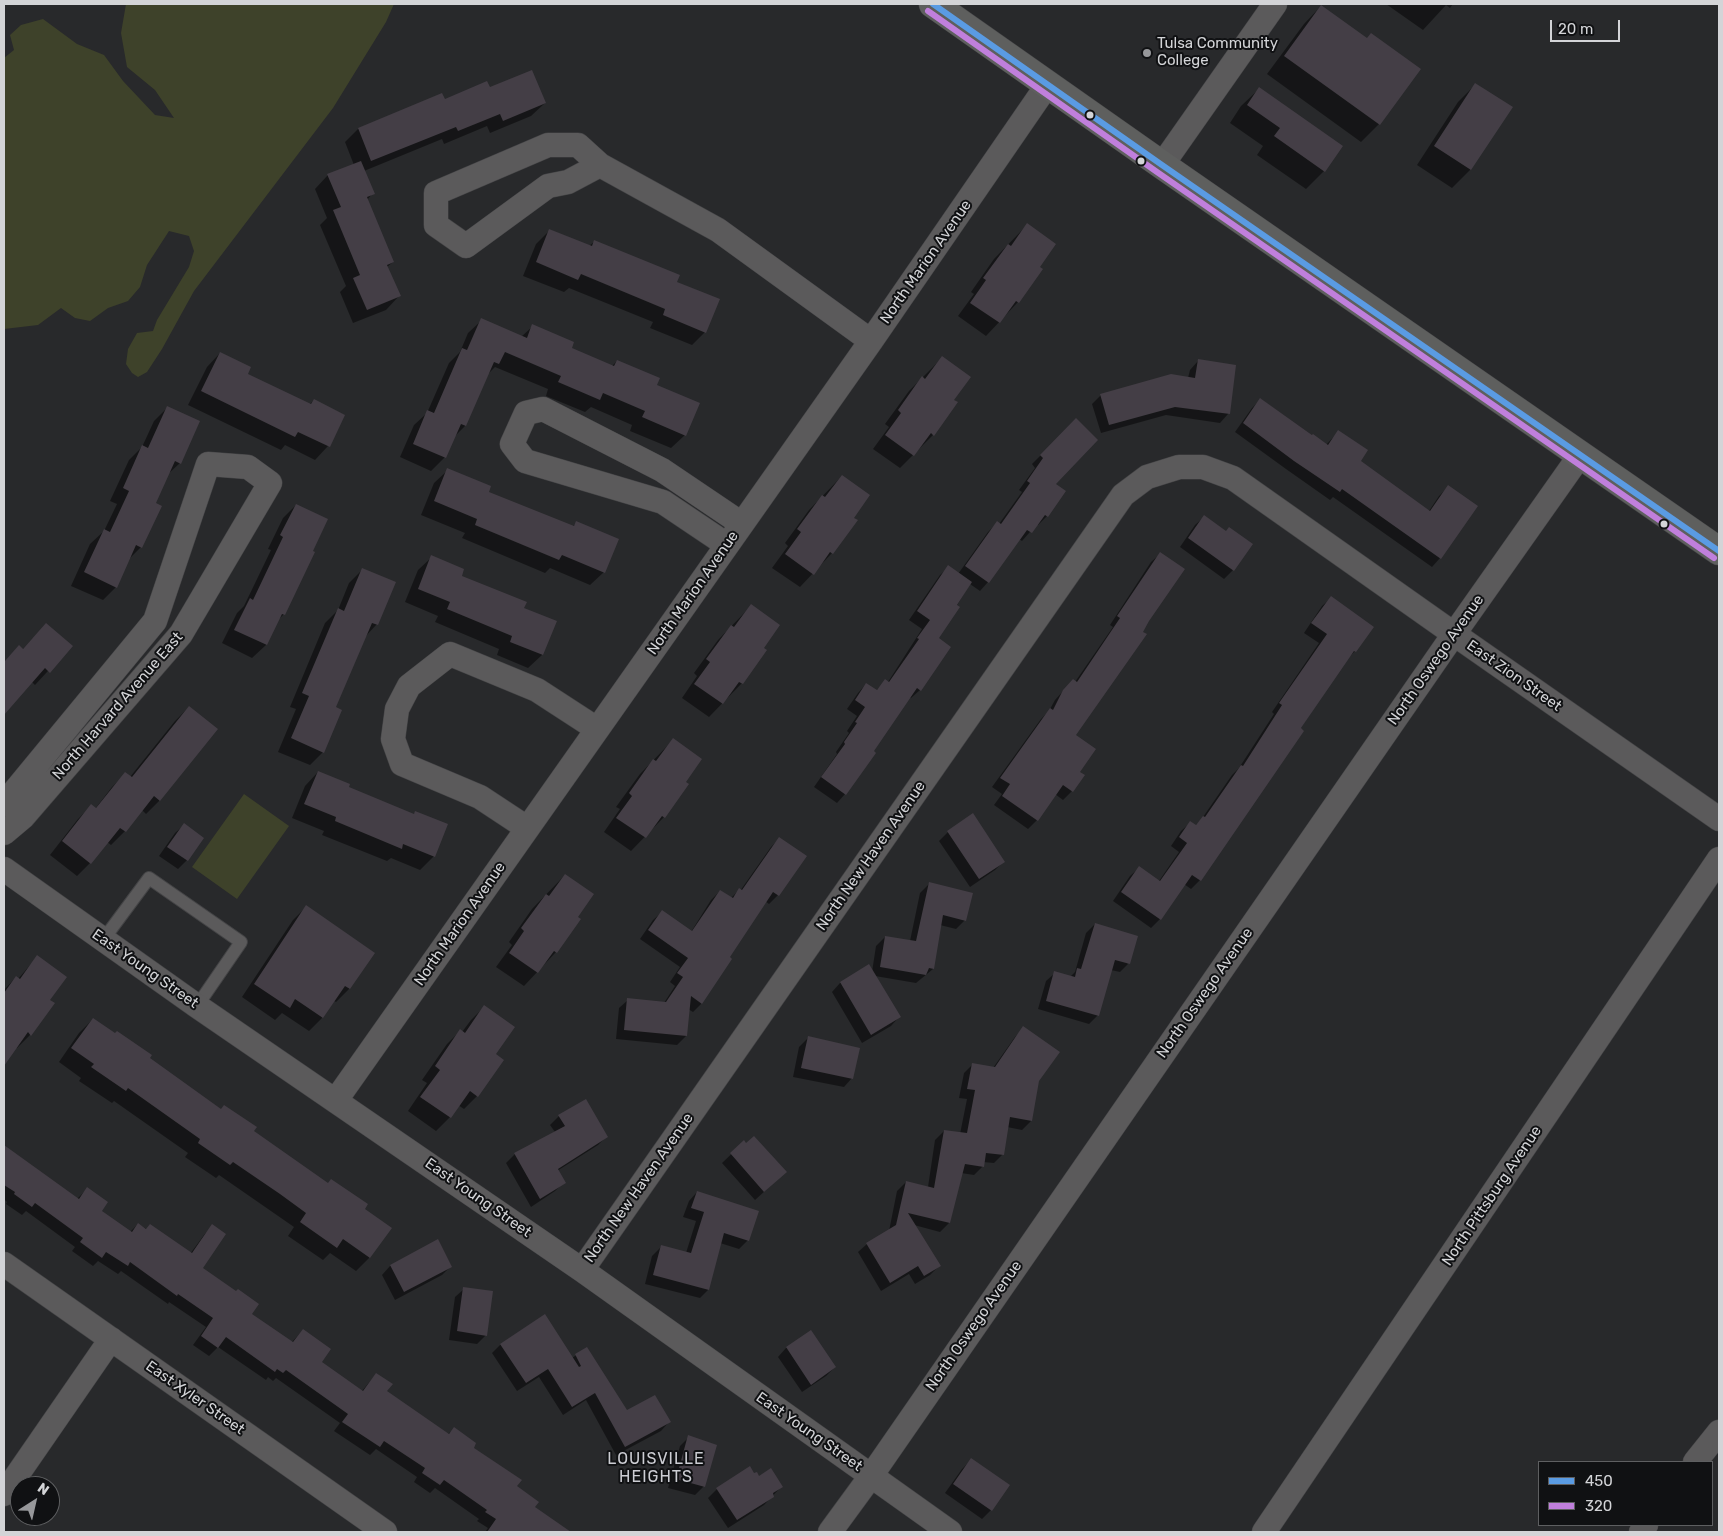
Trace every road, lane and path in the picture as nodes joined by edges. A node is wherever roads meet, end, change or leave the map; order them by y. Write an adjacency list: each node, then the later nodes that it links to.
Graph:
1 (933, 4): 3 (main road)
2 (1276, 4): 5 (street)
3 (1048, 84): 5 (main road); 6 (street, North Marion Avenue)
4 (600, 165): 4 (street); 6 (street)
5 (1162, 165): 7 (main road)
6 (871, 341): 9 (street, North Marion Avenue)
7 (1582, 454): 11 (main road); 12 (street, North Oswego Avenue)
8 (1179, 467): 12 (street, East Zion Street); 24 (street, North New Haven Avenue)
9 (742, 524): 10 (street, North Marion Avenue); 10 (street)
10 (727, 545): 13 (street, North Marion Avenue)
11 (1719, 551)
12 (1454, 634): 15 (street, East Zion Street); 28 (street, North Oswego Avenue)
13 (597, 729): 16 (street, North Marion Avenue); 16 (street)
14 (4, 804): 17 (street, North Harvard Avenue East)
15 (1719, 818)
16 (527, 828): 22 (street, North Marion Avenue)
17 (4, 833)
18 (1719, 859): 33 (street, North Pittsburg Avenue)
19 (6, 875): 20 (street, East Young Street)
20 (103, 940): 21 (street, East Young Street); 21 (lane)
21 (197, 1006): 22 (street, East Young Street)
22 (336, 1100): 24 (street, East Young Street)
23 (4, 1264): 25 (street, East Xyler Street)
24 (582, 1270): 28 (street, East Young Street)
25 (111, 1339): 29 (street); 30 (street, East Xyler Street)
26 (1719, 1432): 27 (street)
27 (1697, 1461)
28 (871, 1476): 31 (street, North Oswego Avenue); 32 (street, East Young Street)
29 (4, 1494)
30 (385, 1532)
31 (830, 1532)
32 (950, 1532)
33 (1264, 1532)

